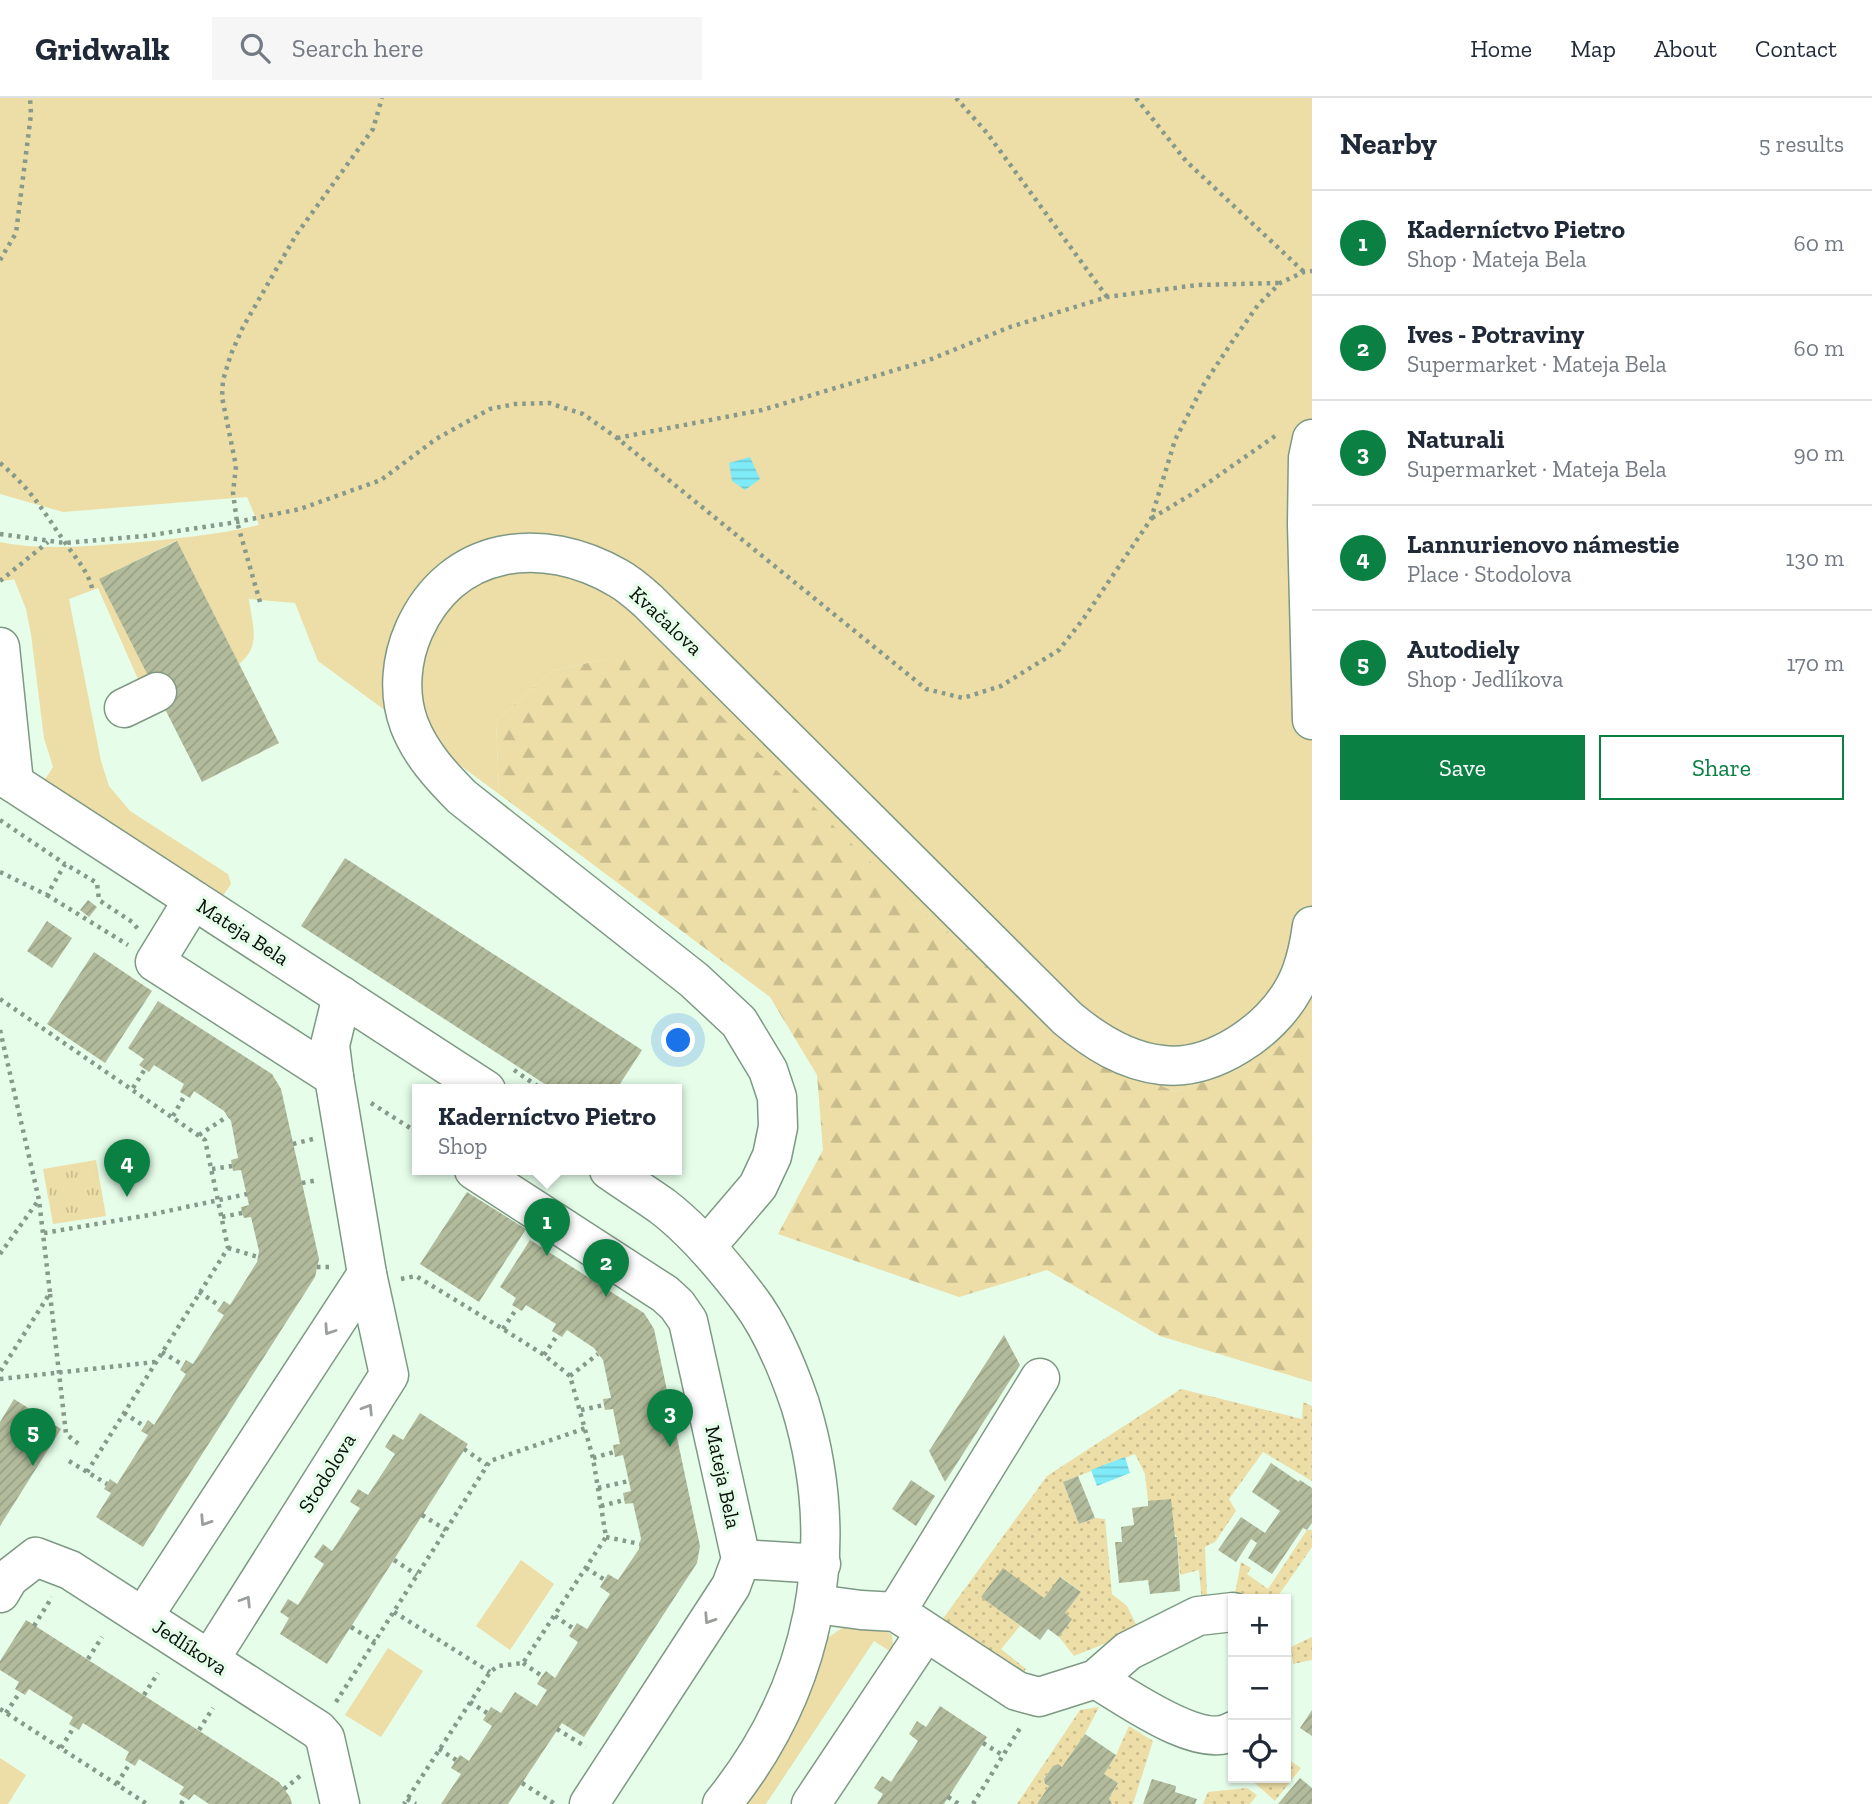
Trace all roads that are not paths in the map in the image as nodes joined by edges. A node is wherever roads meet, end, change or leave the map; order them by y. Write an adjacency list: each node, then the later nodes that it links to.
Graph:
1 (1298, 435): 3 (street)
2 (0, 647): 4 (street)
3 (1312, 720)
4 (7, 778): 5 (street, Mateja Bela)
5 (193, 900): 7 (street, Mateja Bela); 8 (street)
6 (1312, 926): 13 (street, Kvačalova)
7 (342, 996): 8 (street, Stodolova); 9 (street, Mateja Bela)
8 (334, 1077): 14 (street, Stodolova)
9 (476, 1084)
10 (492, 1175): 12 (street, Mateja Bela)
11 (616, 1175): 13 (street)
12 (524, 1184): 16 (street, Mateja Bela)
13 (706, 1247): 17 (street)
14 (380, 1277): 21 (street, one-way to 21); 23 (street, Stodolova, one-way to 14)
15 (1040, 1378): 22 (street)
16 (741, 1559): 17 (street); 27 (street, one-way to 27)
17 (821, 1564): 19 (street)
18 (0, 1593): 21 (street, Jedlíkova)
19 (816, 1604): 22 (street); 28 (street)
20 (1228, 1613): 24 (street)
21 (143, 1617): 23 (street, Jedlíkova)
22 (910, 1622): 24 (street); 29 (street)
23 (210, 1659): 26 (street, Jedlíkova)
24 (1096, 1679): 25 (street)
25 (1228, 1734)
26 (340, 1804)
27 (589, 1804)
28 (722, 1804)
29 (811, 1804)

